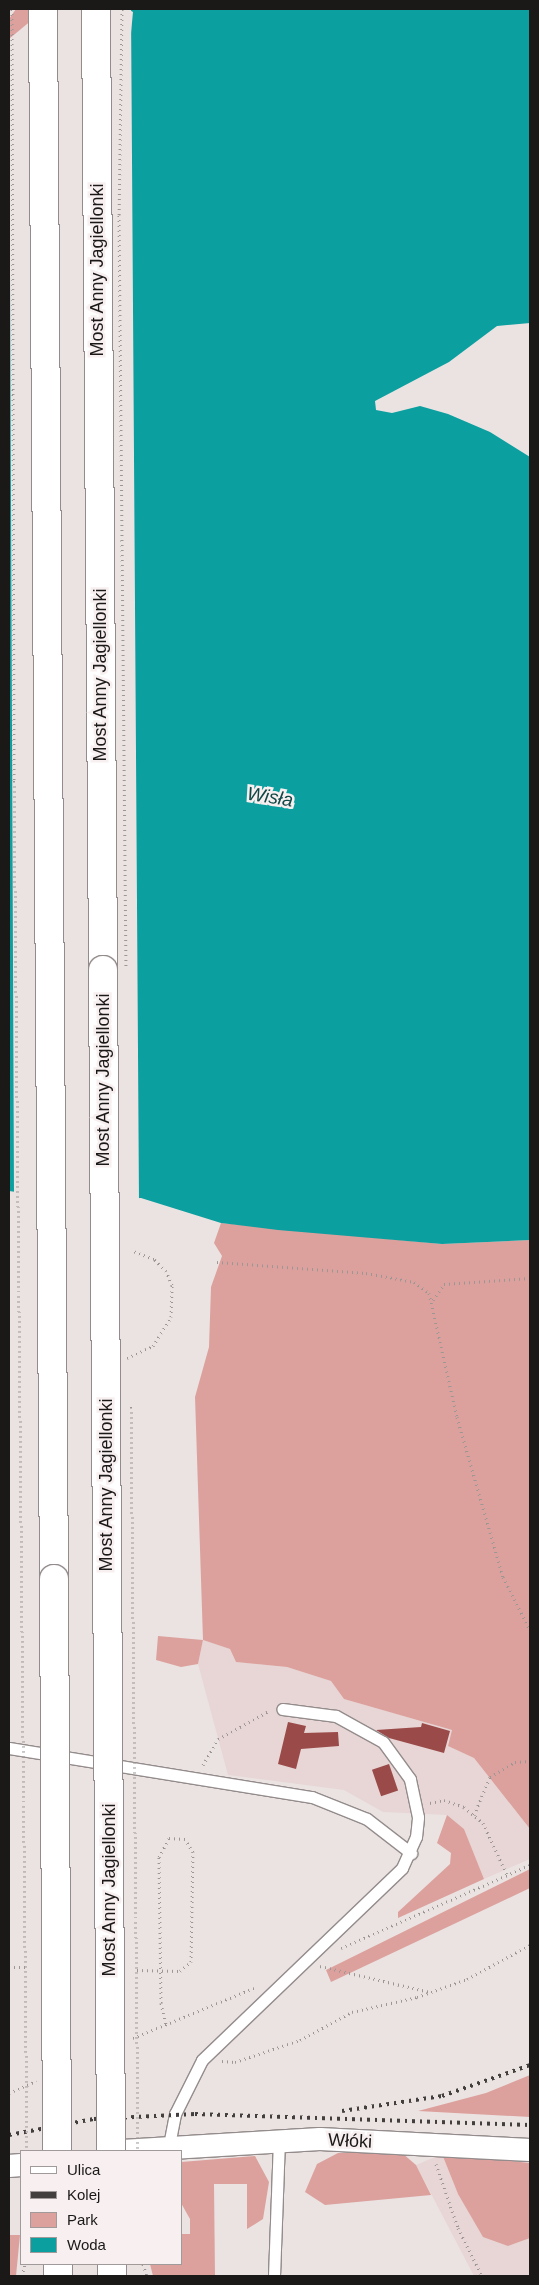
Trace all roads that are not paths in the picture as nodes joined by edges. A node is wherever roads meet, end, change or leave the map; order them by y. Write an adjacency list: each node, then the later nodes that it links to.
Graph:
1 (43, 9): 8 (highway, bridge)
2 (96, 9): 9 (highway, Most Anny Jagiellonki, bridge)
3 (282, 1709): 5 (lane)
4 (9, 1748): 5 (lane)
5 (410, 1853): 7 (lane)
6 (279, 2140): 7 (street, Włóki); 11 (street, Włóki); 12 (lane)
7 (169, 2145): 10 (street, Włóki)
8 (57, 2150)
9 (111, 2150)
10 (130, 2150)
11 (530, 2150)
12 (274, 2276)

